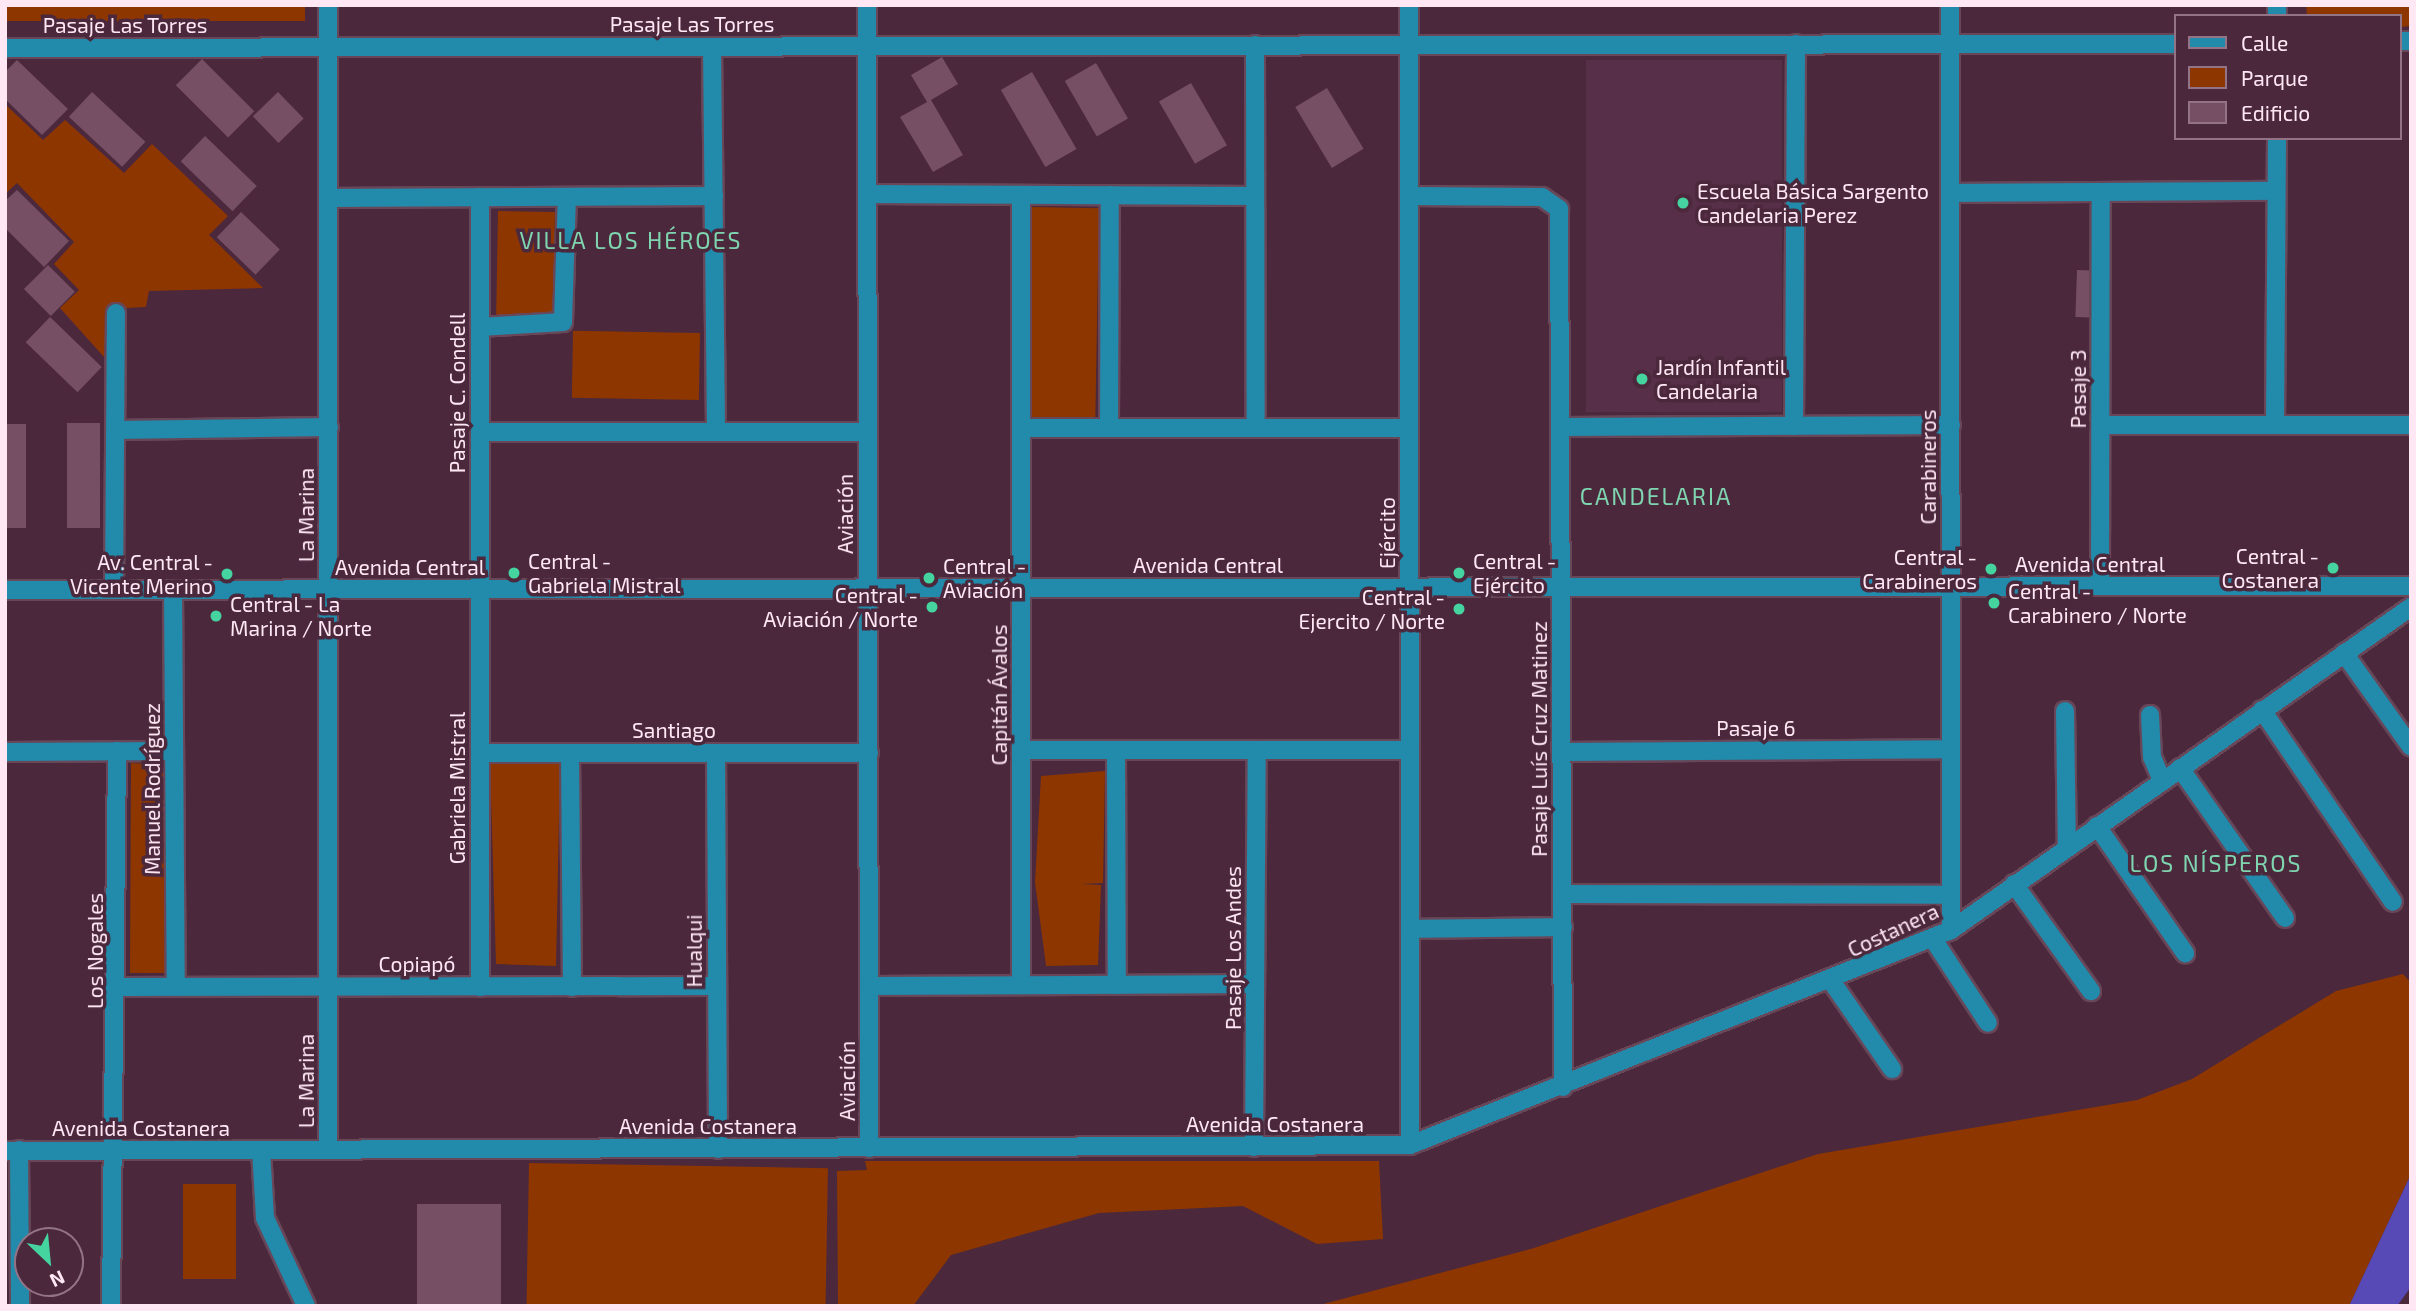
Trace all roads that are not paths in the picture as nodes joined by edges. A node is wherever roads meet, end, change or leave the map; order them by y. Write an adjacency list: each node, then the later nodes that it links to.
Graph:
1 (328, 5): 13 (street, La Marina)
2 (867, 5): 8 (street, Aviación)
3 (1409, 5): 10 (street, Ejército)
4 (1950, 5): 6 (street, Carabineros)
5 (1796, 44): 6 (street, Pasaje Las Torres); 10 (street, Pasaje Las Torres); 33 (street)
6 (1950, 44): 7 (street, Pasaje Las Torres); 17 (street, Carabineros)
7 (2174, 44)
8 (866, 45): 9 (street, Pasaje Las Torres); 11 (street, Pasaje Las Torres); 18 (street, Aviación)
9 (1255, 46): 10 (street, Pasaje Las Torres); 21 (street)
10 (1409, 46): 23 (street, Ejército)
11 (712, 47): 13 (street, Pasaje Las Torres); 22 (street)
12 (5, 48): 13 (street, Pasaje Las Torres)
13 (328, 48): 26 (street, La Marina)
14 (2277, 140): 15 (street)
15 (2276, 191): 16 (street); 31 (street)
16 (2101, 192): 17 (street); 30 (street, Pasaje 3)
17 (1950, 193): 29 (street, Carabineros)
18 (867, 194): 19 (street); 43 (street, Aviación)
19 (1021, 195): 20 (street); 36 (street, Capitán Ávalos)
20 (1110, 195): 21 (street); 37 (street)
21 (1255, 195): 38 (street)
22 (714, 196): 25 (street); 42 (street)
23 (1409, 196): 35 (street, Pasaje Luís Cruz Matinez); 39 (street, Ejército)
24 (480, 197): 25 (street); 26 (street); 28 (street, Pasaje C. Condell)
25 (567, 197): 28 (street)
26 (328, 198): 34 (street, La Marina)
27 (116, 313): 40 (street)
28 (480, 327): 41 (street, Pasaje C. Condell)
29 (1951, 425): 33 (street); 47 (street, Carabineros)
30 (2101, 425): 31 (street); 44 (street, Pasaje 3)
31 (2274, 425): 32 (street)
32 (2411, 425)
33 (1794, 426): 35 (street)
34 (329, 427): 40 (street); 55 (street, La Marina)
35 (1561, 427): 46 (street, Pasaje Luís Cruz Matinez)
36 (1022, 428): 37 (street); 48 (street, Capitán Ávalos)
37 (1109, 428): 38 (street)
38 (1256, 428): 39 (street)
39 (1409, 428): 49 (street, Ejército)
40 (116, 430): 53 (street)
41 (480, 432): 42 (street); 50 (street, Pasaje C. Condell)
42 (716, 432): 43 (street)
43 (868, 432): 51 (street, Aviación)
44 (2100, 586): 45 (street, Avenida Central); 47 (street, Avenida Central)
45 (2411, 586)
46 (1561, 587): 47 (street, Avenida Central); 49 (street, Avenida Central); 70 (street, Pasaje Luís Cruz Matinez)
47 (1950, 587): 62 (street, Carabineros)
48 (1022, 588): 49 (street, Avenida Central); 51 (street, Avenida Central); 63 (street, Capitán Ávalos)
49 (1410, 588): 66 (street, Ejército)
50 (480, 589): 51 (street, Avenida Central); 55 (street, Avenida Central); 71 (street, Gabriela Mistral)
51 (869, 589): 74 (street, Aviación)
52 (5, 590): 53 (street, Avenida Central)
53 (114, 590): 54 (street, Avenida Central)
54 (173, 590): 55 (street, Avenida Central); 68 (street, Manuel Rodríguez)
55 (329, 590): 97 (street, La Marina)
56 (2411, 607): 57 (street, Costanera)
57 (2344, 653): 58 (street, Costanera); 61 (street)
58 (2262, 710): 75 (street, Costanera); 82 (street)
59 (2065, 711): 78 (street)
60 (2150, 715): 76 (street)
61 (2411, 747)
62 (1951, 749): 70 (street, Pasaje 6); 81 (street, Carabineros)
63 (1022, 750): 64 (street); 91 (street, Capitán Ávalos)
64 (1116, 750): 65 (street); 92 (street)
65 (1257, 750): 66 (street); 90 (street, Pasaje Los Andes)
66 (1410, 750): 85 (street, Ejército)
67 (117, 751): 68 (street); 69 (street); 95 (street, Los Nogales)
68 (174, 751): 96 (street, Manuel Rodríguez)
69 (5, 752)
70 (1562, 752): 80 (street, Pasaje Luís Cruz Matinez)
71 (480, 753): 72 (street, Santiago); 98 (street, Gabriela Mistral)
72 (570, 753): 73 (street, Santiago); 99 (street)
73 (716, 753): 74 (street, Santiago); 93 (street, Hualqui)
74 (869, 753): 94 (street, Aviación)
75 (2180, 768): 76 (street, Costanera); 83 (street)
76 (2162, 780): 77 (street, Costanera)
77 (2097, 826): 78 (street, Costanera); 88 (street)
78 (2067, 847): 79 (street, Costanera)
79 (2014, 884): 86 (street, Costanera); 100 (street)
80 (1563, 894): 81 (street); 84 (street, Pasaje Luís Cruz Matinez)
81 (1951, 895): 86 (street, Carabineros)
82 (2393, 902)
83 (2285, 918)
84 (1563, 927): 85 (street); 103 (street, Pasaje Luís Cruz Matinez)
85 (1410, 929): 104 (street, Ejército)
86 (1951, 930): 87 (street, Costanera)
87 (1933, 939): 89 (street, Costanera); 101 (street)
88 (2185, 953)
89 (1832, 982): 102 (street); 103 (street, Costanera)
90 (1255, 984): 92 (street); 105 (street, Pasaje Los Andes)
91 (1021, 985): 92 (street); 94 (street)
92 (1116, 985)
93 (717, 986): 99 (street, Copiapó); 107 (street, Hualqui)
94 (869, 986): 106 (street, Aviación)
95 (117, 987): 96 (street, Copiapó); 108 (street, Los Nogales)
96 (176, 987): 97 (street, Copiapó)
97 (328, 987): 98 (street, Copiapó); 110 (street, La Marina)
98 (480, 987): 99 (street, Copiapó)
99 (572, 987)
100 (2091, 991)
101 (1988, 1023)
102 (1892, 1069)
103 (1563, 1087): 104 (street, Costanera)
104 (1410, 1145): 105 (street, Avenida Costanera)
105 (1254, 1147): 106 (street, Avenida Costanera)
106 (869, 1148): 107 (street, Avenida Costanera)
107 (718, 1149): 110 (street, Avenida Costanera)
108 (115, 1150): 109 (street, Avenida Costanera); 111 (street, Avenida Costanera); 113 (street, Los Nogales)
109 (261, 1150): 110 (street, Avenida Costanera); 114 (street)
110 (328, 1150)
111 (12, 1151): 112 (street)
112 (20, 1306)
113 (111, 1306)
114 (306, 1306)

